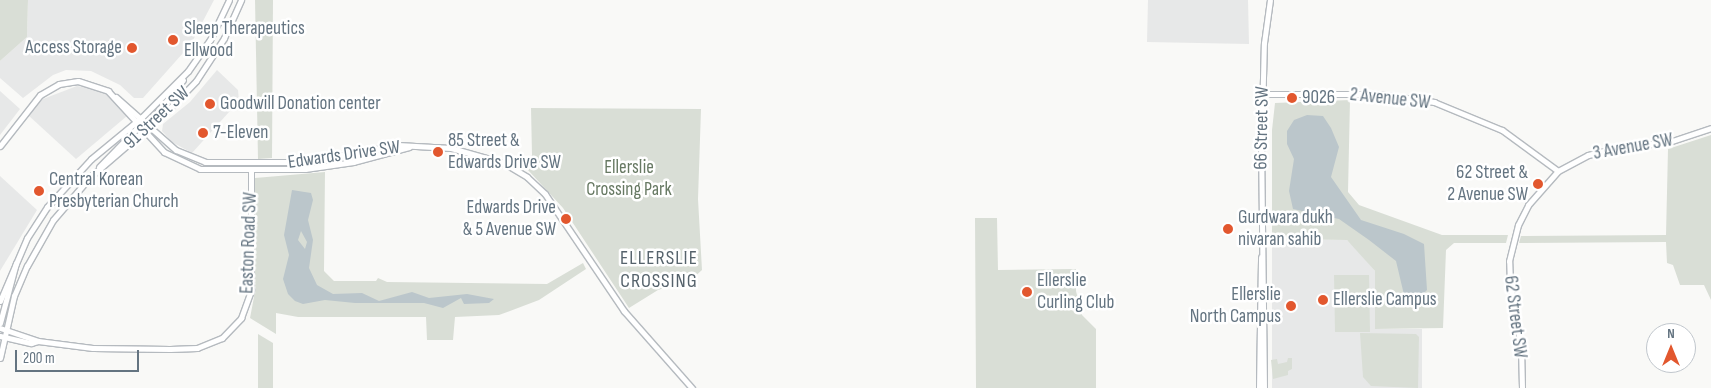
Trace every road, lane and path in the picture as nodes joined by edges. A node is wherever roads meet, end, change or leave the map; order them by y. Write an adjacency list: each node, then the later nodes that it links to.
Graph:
1 (229, 0): 4 (street, 91 Street SW)
2 (241, 0): 9 (street, 91 Street SW)
3 (1270, 0): 5 (street, 66 Street SW)
4 (188, 71): 7 (street, 91 Street SW); 9 (street)
5 (1262, 94): 16 (street, 2 Avenue SW); 18 (street, 66 Street SW)
6 (116, 97): 7 (street, Edwards Drive SW); 8 (street, Edwards Drive SW); 12 (street)
7 (142, 118): 8 (street); 9 (street, Edwards Drive SW)
8 (138, 124): 11 (street, Edwards Drive SW); 17 (street); 19 (street, 91 Street SW)
9 (149, 125): 11 (street); 14 (street, Edwards Drive SW)
10 (1711, 128): 16 (street, 3 Avenue SW)
11 (144, 132): 15 (street, Edwards Drive SW); 17 (street, 91 Street SW)
12 (0, 146)
13 (412, 146): 14 (street, Edwards Drive SW); 15 (street, Edwards Drive SW); 24 (street, Edwards Drive SW)
14 (251, 163): 15 (street, Easton Road SW)
15 (251, 171): 22 (street, Easton Road SW)
16 (1558, 171): 27 (street, 62 Street SW)
17 (90, 177): 22 (street, 91 Street SW)
18 (1262, 256): 25 (street, 66 Street SW); 26 (street, 66 Street SW)
19 (16, 260): 20 (street, 91 Street SW); 21 (street)
20 (0, 301)
21 (0, 323)
22 (2, 333): 23 (street, 91 Street SW)
23 (0, 358)
24 (692, 388)
25 (1259, 388)
26 (1264, 388)
27 (1522, 388)

